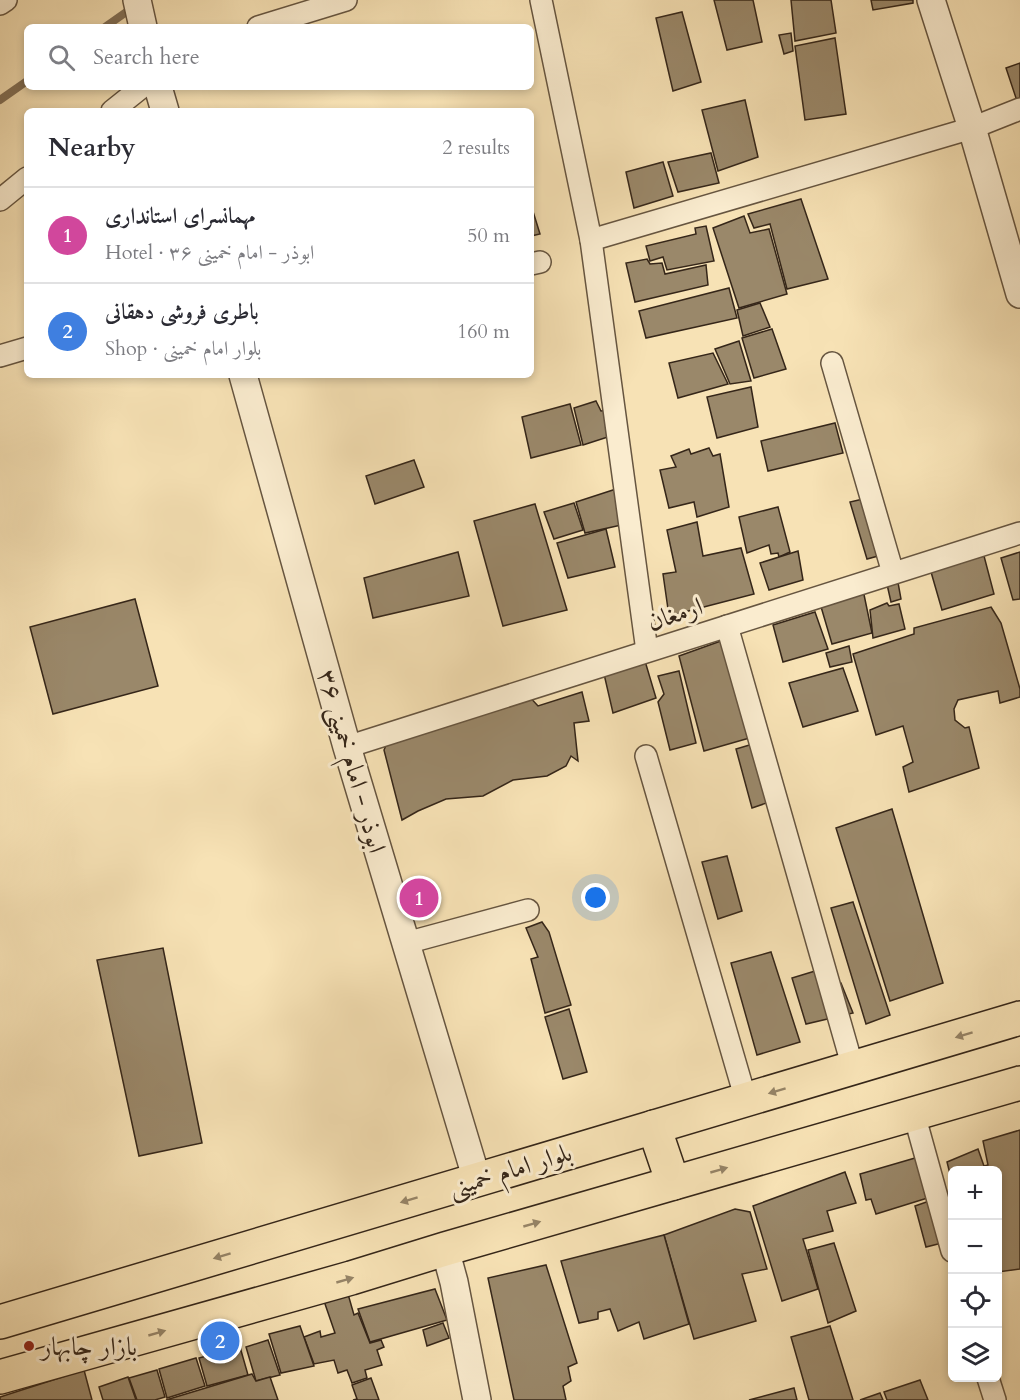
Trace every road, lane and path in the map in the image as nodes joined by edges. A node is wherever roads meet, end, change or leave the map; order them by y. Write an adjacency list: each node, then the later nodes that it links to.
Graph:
1 (6, 0): 6 (street)
2 (137, 0): 7 (street)
3 (346, 0): 8 (street)
4 (541, 0): 17 (street)
5 (931, 0): 14 (street)
6 (0, 4)
7 (142, 24)
8 (268, 24)
9 (138, 90): 11 (street)
10 (159, 90): 12 (street)
11 (116, 108)
12 (164, 108)
13 (1020, 109): 14 (street)
14 (972, 128): 17 (street); 18 (street)
15 (24, 180): 16 (street)
16 (0, 200)
17 (591, 240): 26 (street)
18 (1020, 294)
19 (24, 349): 20 (street)
20 (0, 356)
21 (832, 363): 24 (street)
22 (244, 378): 27 (street, ابوذر - امام خمینی ۳۶)
23 (1020, 532): 24 (street, ارمغان)
24 (893, 573): 25 (street, ارمغان)
25 (727, 626): 26 (street, ارمغان); 32 (street)
26 (647, 651): 27 (street, ارمغان)
27 (347, 747): 30 (street, ابوذر - امام خمینی ۳۶)
28 (646, 756): 34 (street)
29 (528, 910): 30 (street)
30 (406, 943): 37 (street, ابوذر - امام خمینی ۳۶)
31 (1020, 1018): 32 (main road, بلوار امام خمینی, one-way to 32)
32 (853, 1068): 34 (main road, بلوار امام خمینی, one-way to 34)
33 (1020, 1083): 35 (main road)
34 (746, 1100): 36 (main road, بلوار امام خمینی)
35 (914, 1114): 38 (main road, one-way to 35); 39 (street)
36 (654, 1127): 37 (main road, بلوار امام خمینی); 38 (main road)
37 (477, 1180): 41 (main road, بلوار امام خمینی, one-way to 41)
38 (673, 1183): 40 (main road, one-way to 38)
39 (948, 1237)
40 (445, 1249): 42 (main road, one-way to 40); 44 (street)
41 (0, 1322)
42 (0, 1377)
43 (989, 1382): 45 (street)
44 (477, 1400)
45 (994, 1400)

